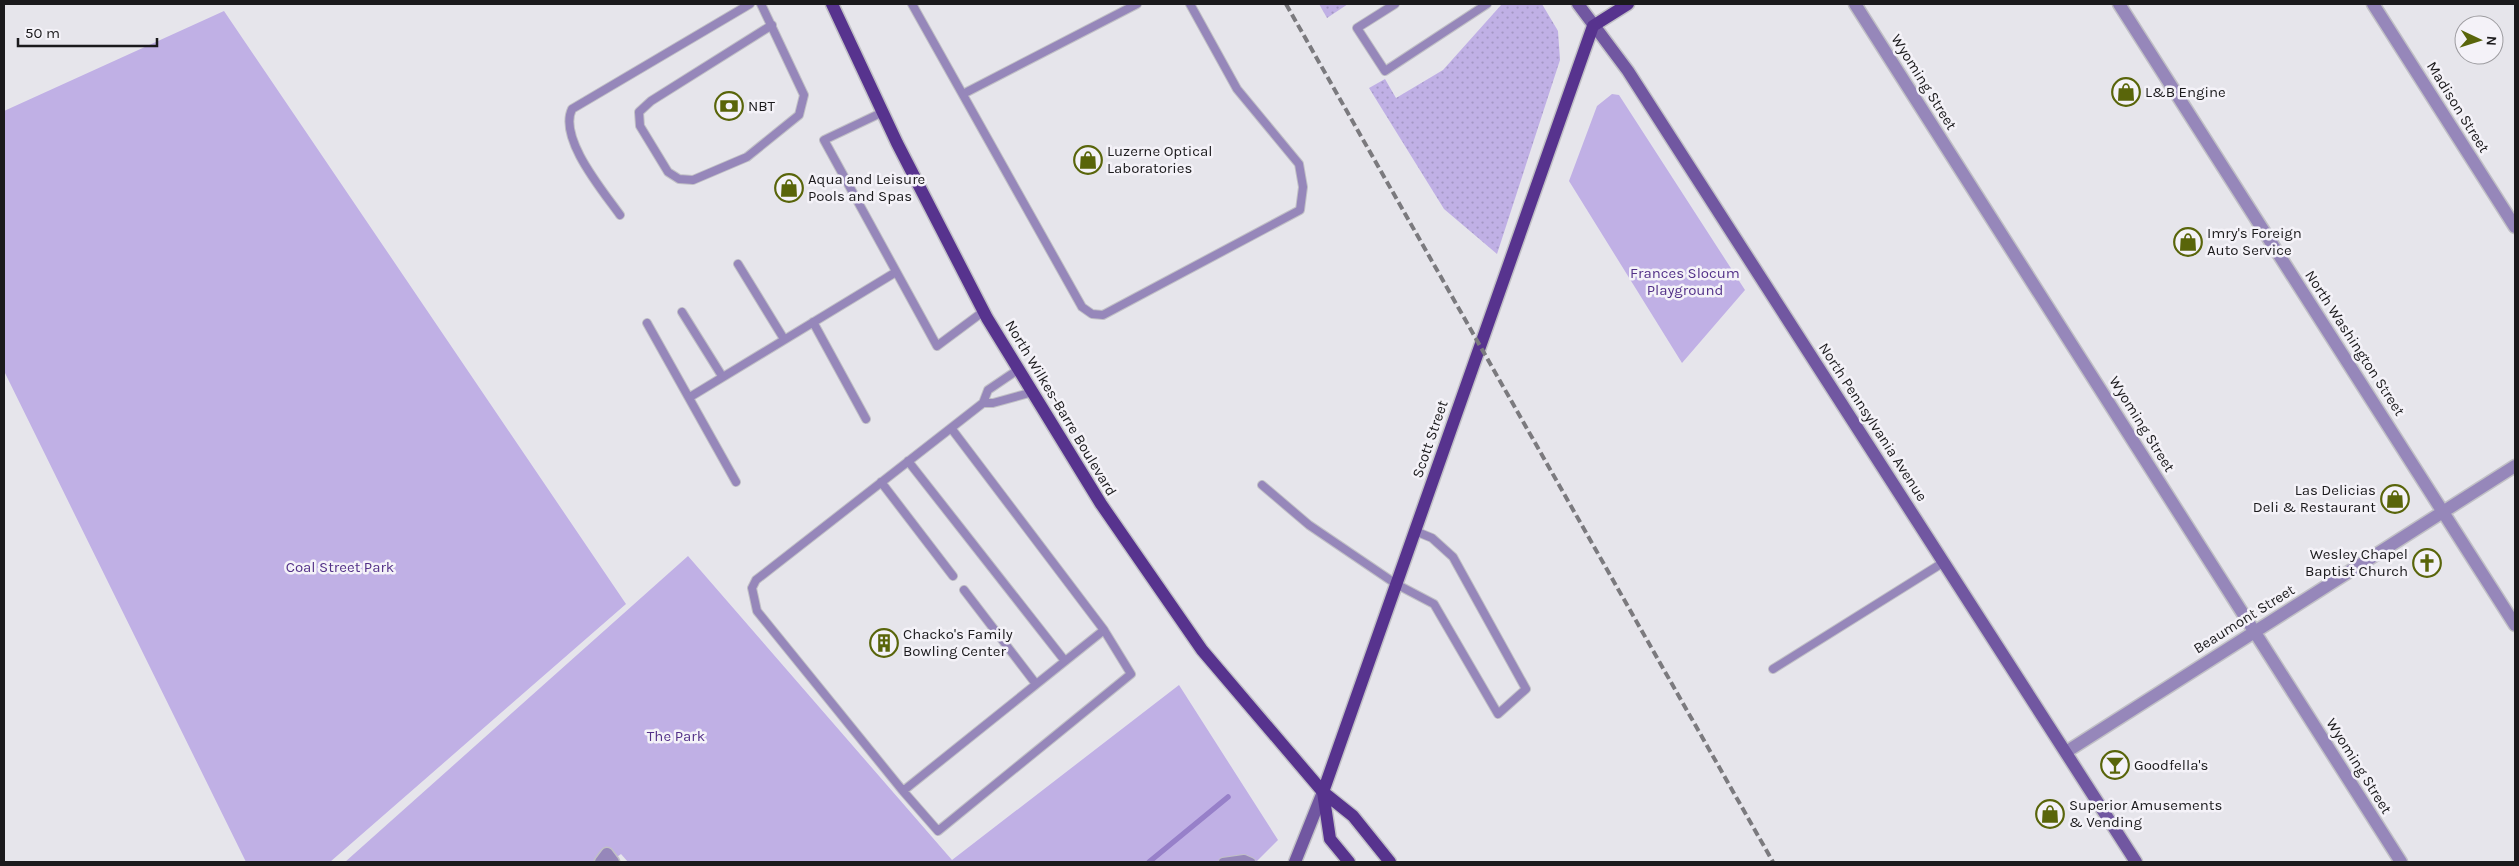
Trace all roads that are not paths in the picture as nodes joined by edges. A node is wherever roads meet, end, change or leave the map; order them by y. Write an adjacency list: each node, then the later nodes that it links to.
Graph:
1 (750, 4): 18 (lane)
2 (761, 4): 14 (lane)
3 (832, 4): 17 (main road, North Wilkes-Barre Boulevard)
4 (912, 4): 16 (lane)
5 (1137, 4): 16 (lane)
6 (1190, 4): 16 (lane)
7 (1395, 4): 8 (lane)
8 (1486, 4)
9 (1578, 4): 15 (street, North Pennsylvania Avenue)
10 (1628, 4): 15 (main road)
11 (1855, 4): 47 (street, Wyoming Street)
12 (2119, 4): 39 (street, North Washington Street)
13 (2373, 4): 19 (street, Madison Street)
14 (772, 25): 14 (lane)
15 (1593, 26): 40 (main road, Scott Street); 41 (street, North Pennsylvania Avenue)
16 (963, 94)
17 (883, 112): 21 (lane); 22 (main road, North Wilkes-Barre Boulevard)
18 (620, 215)
19 (2515, 227)
20 (738, 264): 26 (lane)
21 (896, 272): 22 (lane); 24 (lane)
22 (984, 311): 27 (main road, North Wilkes-Barre Boulevard)
23 (682, 312): 28 (lane)
24 (813, 322): 26 (lane); 32 (lane)
25 (647, 323): 30 (lane)
26 (784, 339): 28 (lane)
27 (1019, 369): 29 (main road, North Wilkes-Barre Boulevard); 31 (lane)
28 (722, 376): 30 (lane)
29 (1033, 392): 31 (lane); 53 (main road, North Wilkes-Barre Boulevard)
30 (690, 397): 36 (lane)
31 (983, 403): 33 (lane)
32 (866, 419)
33 (951, 428): 34 (lane); 46 (lane)
34 (908, 461): 37 (lane); 48 (lane)
35 (2515, 466): 39 (street, Beaumont Street)
36 (736, 482)
37 (881, 482): 42 (lane); 52 (lane)
38 (1262, 485): 43 (lane)
39 (2443, 512): 45 (street, North Washington Street); 47 (street, Beaumont Street)
40 (1415, 532): 43 (main road, Scott Street); 43 (lane)
41 (1944, 562): 49 (lane); 51 (street, North Pennsylvania Avenue)
42 (953, 576)
43 (1396, 584): 53 (main road, Scott Street)
44 (964, 590): 50 (lane)
45 (2515, 625)
46 (1104, 630): 48 (lane); 52 (lane)
47 (2254, 631): 51 (street, Beaumont Street); 60 (street, Wyoming Street)
48 (1065, 660): 50 (lane)
49 (1773, 669)
50 (1036, 684): 52 (lane)
51 (2066, 752): 59 (street, North Pennsylvania Avenue)
52 (904, 791)
53 (1323, 792): 56 (street, Scott Street); 57 (main road); 58 (main road, North Wilkes-Barre Boulevard)
54 (1223, 862): 55 (lane)
55 (1250, 862)
56 (1295, 862)
57 (1349, 862)
58 (1390, 862)
59 (2136, 862)
60 (2400, 862)

